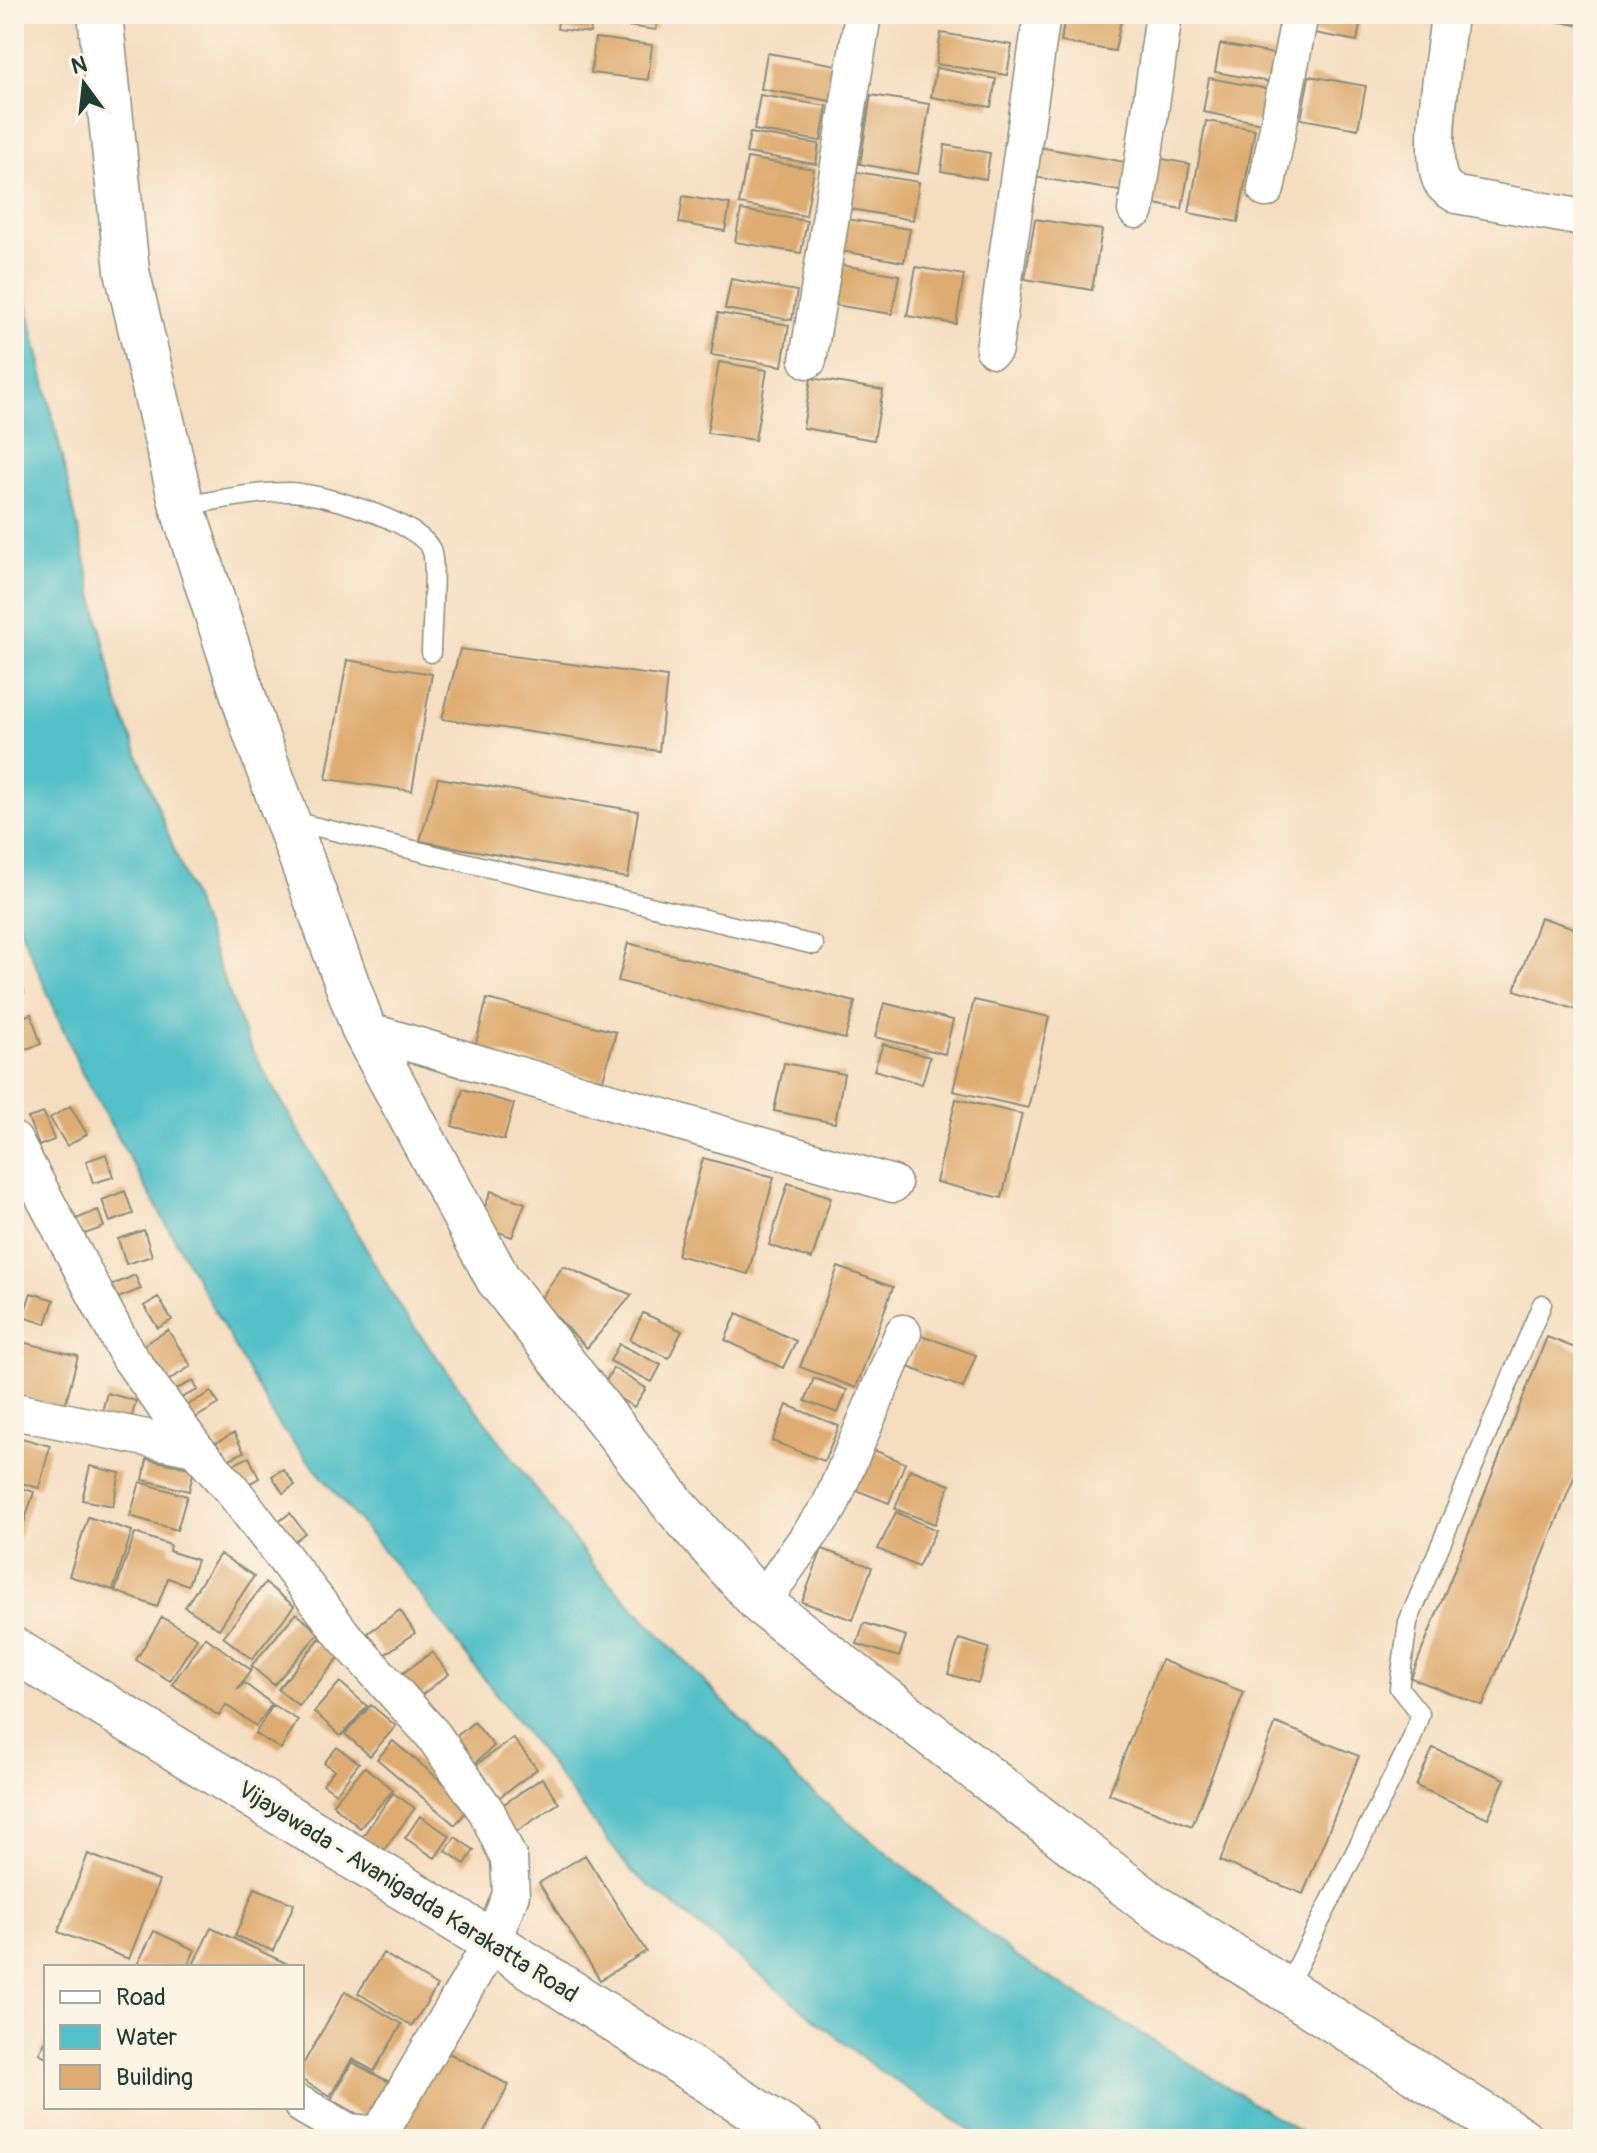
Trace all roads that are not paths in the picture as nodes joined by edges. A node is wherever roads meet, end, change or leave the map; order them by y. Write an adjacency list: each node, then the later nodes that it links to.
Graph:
1 (100, 14): 12 (street)
2 (863, 14): 11 (street)
3 (1042, 14): 10 (street)
4 (1164, 14): 8 (street)
5 (1300, 14): 7 (street)
6 (1449, 14): 9 (street)
7 (1266, 189)
8 (1136, 210)
9 (1583, 218)
10 (994, 349)
11 (808, 360)
12 (182, 506): 13 (lane); 14 (street)
13 (431, 653)
14 (288, 820): 15 (lane); 16 (street)
15 (814, 945)
16 (364, 1030): 18 (street); 23 (street)
17 (14, 1141): 22 (street)
18 (893, 1184)
19 (1542, 1304): 26 (lane)
20 (903, 1333): 23 (street)
21 (14, 1411): 22 (street)
22 (195, 1448): 25 (street)
23 (761, 1603): 26 (street)
24 (14, 1650): 25 (street, Vijayawada - Avanigadda Karakatta Road)
25 (492, 1942): 27 (street); 28 (street, Vijayawada - Avanigadda Karakatta Road)
26 (1286, 1989): 29 (street)
27 (304, 2106)
28 (780, 2134)
29 (1521, 2139)

